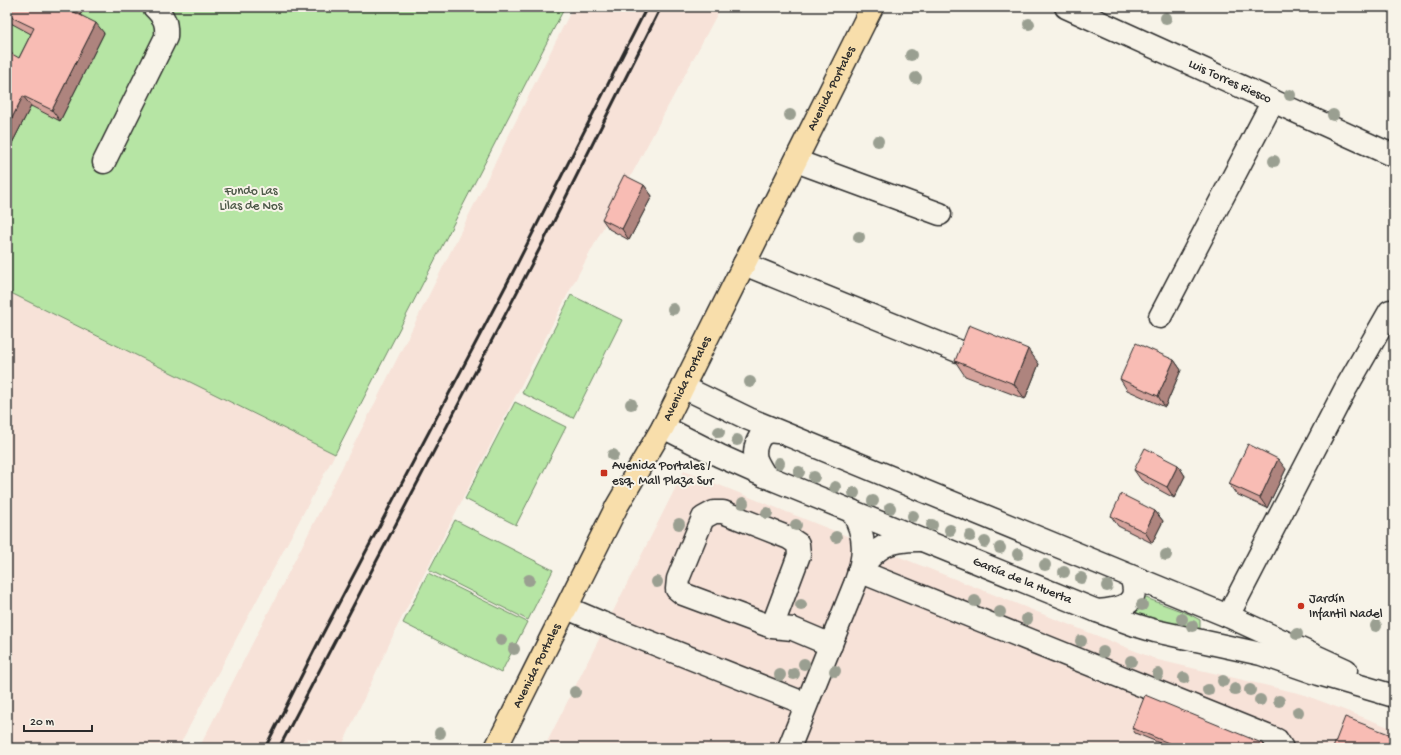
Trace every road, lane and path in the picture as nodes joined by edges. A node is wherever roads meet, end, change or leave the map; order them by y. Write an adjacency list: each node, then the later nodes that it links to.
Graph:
1 (154, 7): 7 (street)
2 (872, 7): 6 (main road, Avenida Portales)
3 (1066, 7): 4 (street, Luis Torres Riesco)
4 (1273, 101): 5 (street, Luis Torres Riesco); 11 (street)
5 (1394, 156)
6 (796, 161): 8 (street); 9 (main road, Avenida Portales)
7 (104, 162)
8 (940, 214)
9 (744, 264): 12 (street); 13 (main road, Avenida Portales)
10 (1390, 311): 23 (street)
11 (1160, 317)
12 (958, 351)
13 (683, 387): 14 (main road, Avenida Portales); 15 (street)
14 (663, 427): 16 (street, García de la Huerta); 21 (main road, Avenida Portales)
15 (778, 432): 16 (street); 20 (street)
16 (765, 476): 17 (street, García de la Huerta)
17 (852, 511): 18 (street, García de la Huerta); 19 (street)
18 (920, 540): 19 (street); 22 (street, García de la Huerta)
19 (859, 571): 25 (street); 31 (street)
20 (1131, 577): 22 (street); 23 (street)
21 (567, 608): 28 (street); 29 (main road, Avenida Portales)
22 (1097, 611): 27 (street, García de la Huerta)
23 (1228, 616): 26 (street)
24 (772, 627): 24 (street); 25 (street)
25 (831, 644): 28 (street)
26 (1394, 692)
27 (1394, 696)
28 (806, 704): 30 (street)
29 (496, 748)
30 (789, 748)
31 (1282, 748)

